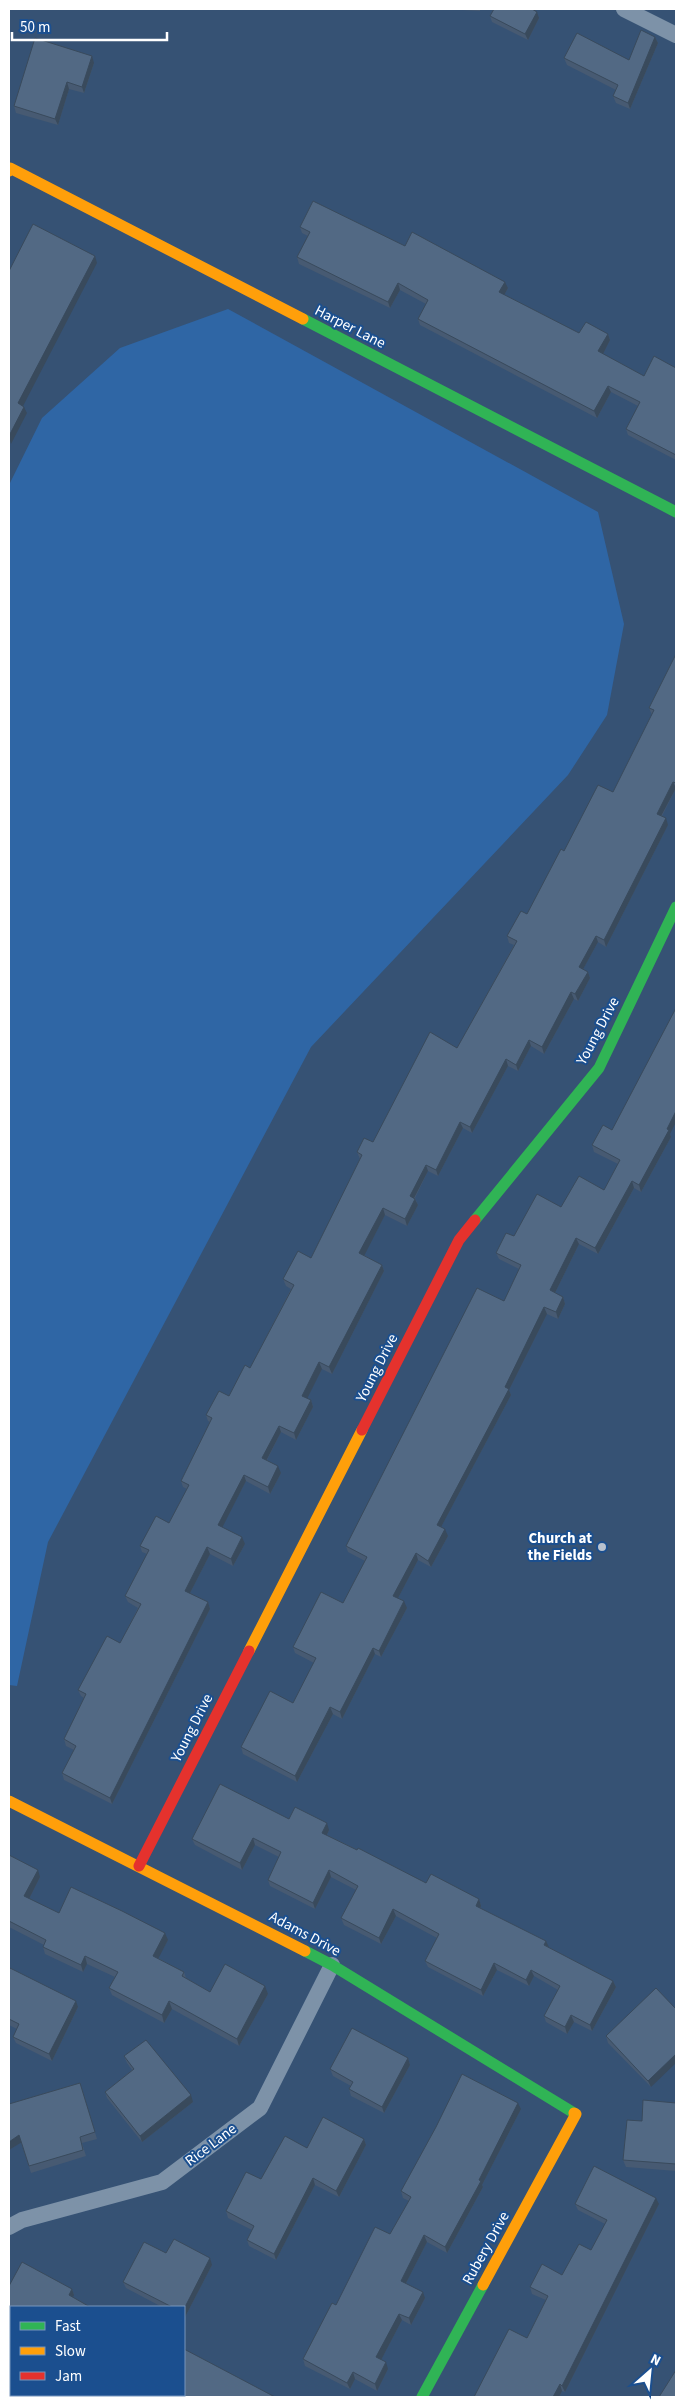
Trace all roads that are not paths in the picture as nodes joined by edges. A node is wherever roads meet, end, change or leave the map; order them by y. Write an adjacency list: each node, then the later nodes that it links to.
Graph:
1 (624, 9): 2 (street)
2 (676, 35)
3 (10, 170): 4 (street, Harper Lane)
4 (676, 512)
5 (676, 907): 7 (street, Young Drive)
6 (9, 1801): 7 (street, Adams Drive)
7 (139, 1866): 8 (street, Adams Drive)
8 (332, 1965): 9 (street, Adams Drive); 10 (street, Rice Lane)
9 (576, 2114): 11 (street, Rubery Drive)
10 (9, 2227)
11 (422, 2397)

